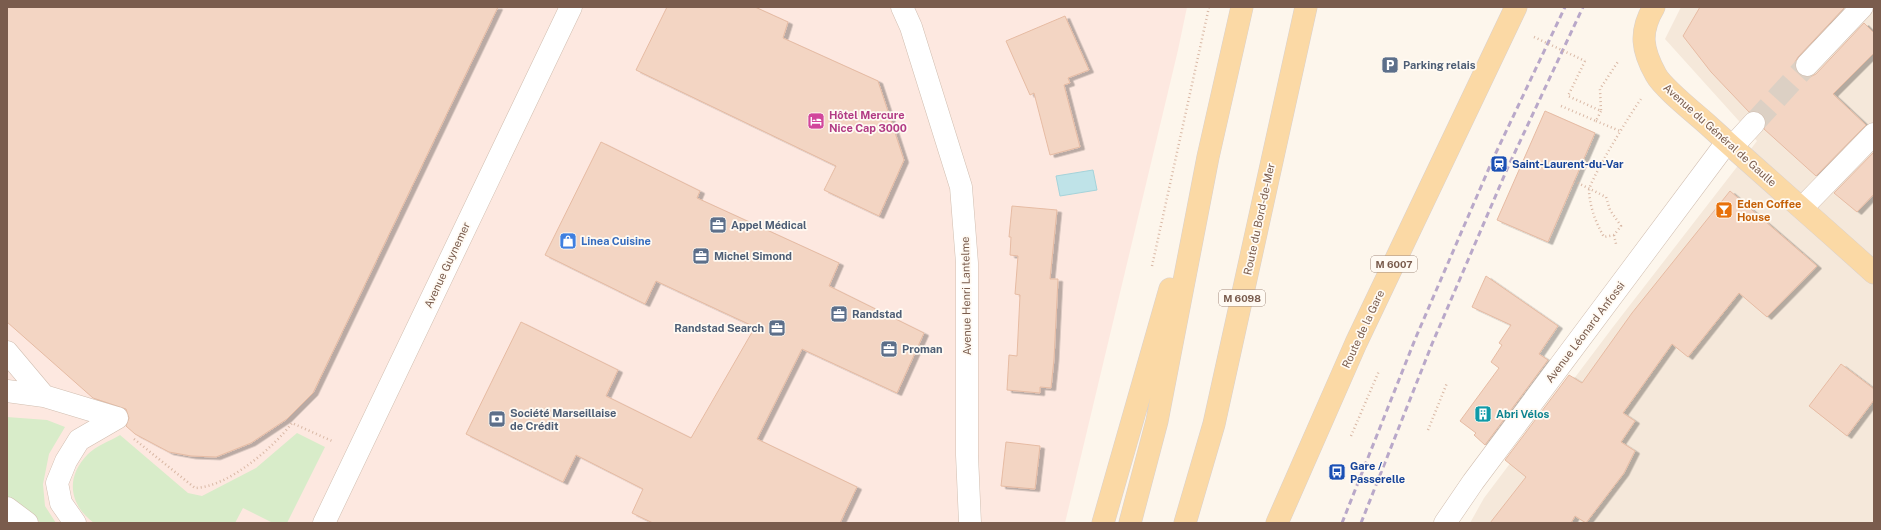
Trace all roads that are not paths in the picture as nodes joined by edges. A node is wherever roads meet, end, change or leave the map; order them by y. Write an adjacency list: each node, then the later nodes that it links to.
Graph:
1 (555, 7): 9 (street)
2 (571, 7): 9 (street, Avenue Guynemer)
3 (902, 7): 24 (street, Avenue Henri Lantelme)
4 (1242, 7): 14 (main road)
5 (1306, 7): 27 (main road, Route du Bord-de-Mer / M 6098)
6 (1516, 7): 28 (main road, Route de la Gare / M 6007)
7 (1654, 7): 13 (main road, Avenue du Général de Gaulle)
8 (1862, 7): 10 (street)
9 (560, 31): 23 (street, Avenue Guynemer)
10 (1807, 65)
11 (1754, 123): 13 (street, Avenue Léonard Anfossi)
12 (1874, 134): 15 (street)
13 (1730, 145): 15 (main road, Avenue du Général de Gaulle); 29 (street, Avenue Léonard Anfossi)
14 (1208, 157): 25 (main road); 26 (main road)
15 (1802, 208): 16 (main road, Avenue du Général de Gaulle)
16 (1874, 272)
17 (7, 352): 19 (street)
18 (7, 391): 19 (street)
19 (44, 396): 22 (street)
20 (7, 508): 21 (street)
21 (27, 523)
22 (75, 523)
23 (324, 523)
24 (970, 523)
25 (1103, 523)
26 (1130, 523)
27 (1185, 523)
28 (1277, 523)
29 (1445, 523)

